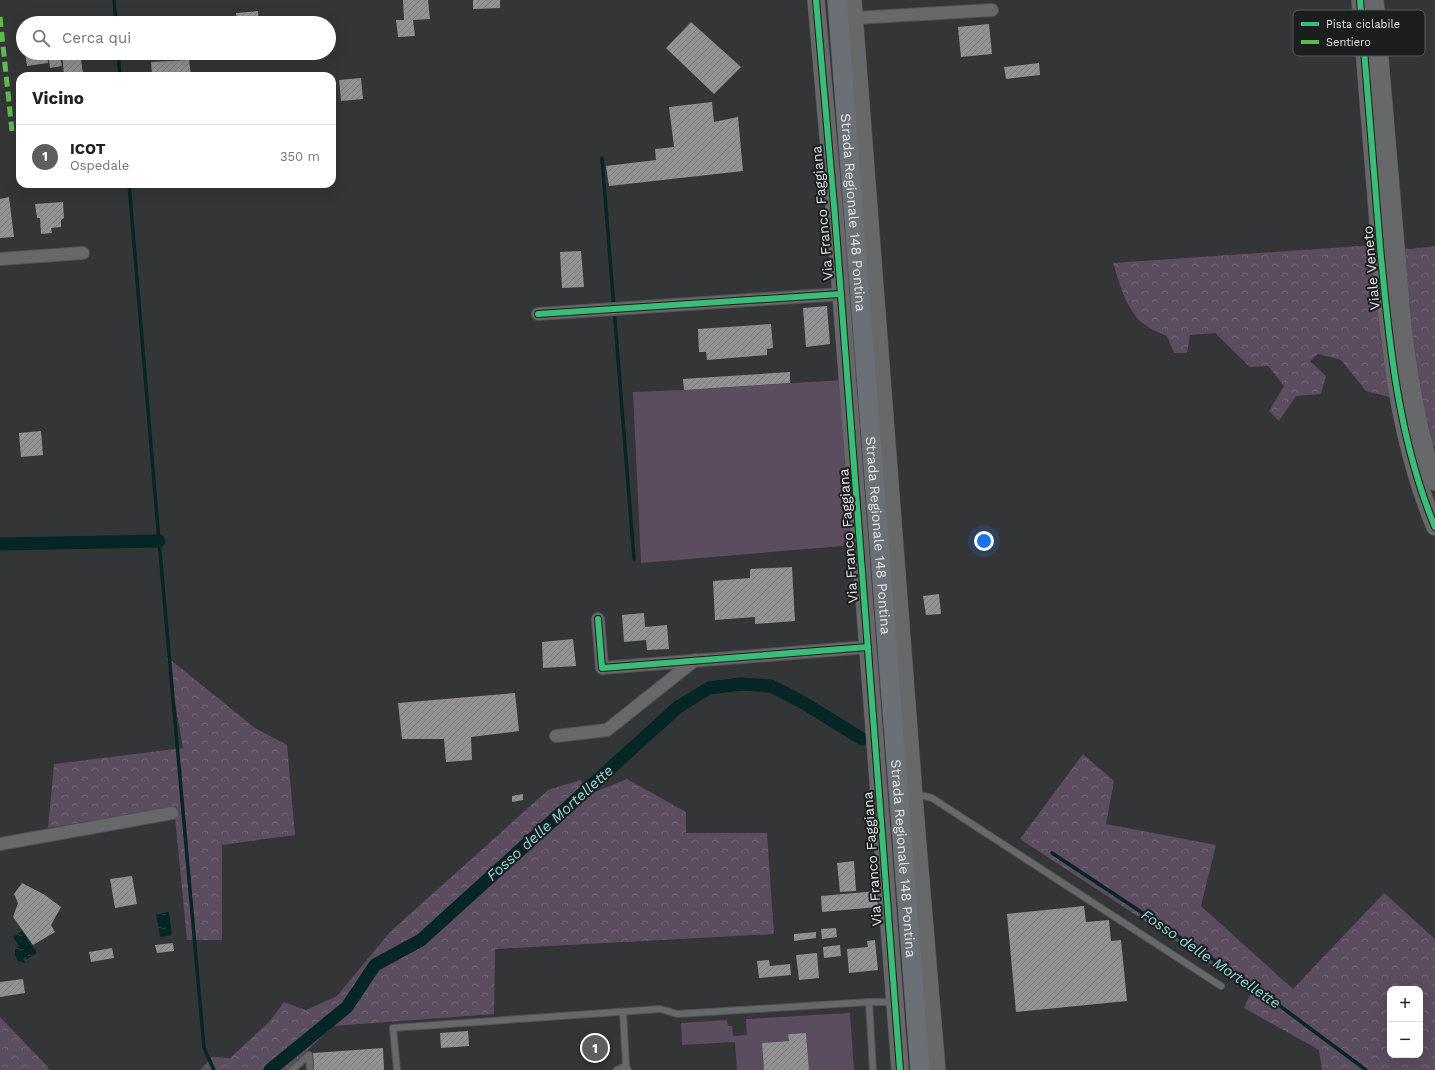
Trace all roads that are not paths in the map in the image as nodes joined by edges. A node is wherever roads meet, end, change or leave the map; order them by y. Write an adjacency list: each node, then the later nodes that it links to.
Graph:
1 (816, 0): 14 (street, Via Franco Faggiana)
2 (837, 0): 36 (main road, Strada Regionale 148 Pontina)
3 (854, 0): 9 (street)
4 (1360, 0): 7 (street, Viale Veneto)
5 (1375, 0): 8 (street, Viale Veneto)
6 (992, 10): 9 (street)
7 (1361, 10)
8 (1376, 10)
9 (855, 18): 22 (street)
10 (1365, 56): 17 (street, Viale Veneto)
11 (1380, 56): 16 (street, Viale Veneto)
12 (83, 253): 13 (street)
13 (0, 259)
14 (841, 294): 15 (street); 19 (street, Via Franco Faggiana)
15 (538, 314)
16 (1435, 482)
17 (1435, 527)
18 (598, 619): 20 (street)
19 (868, 647): 20 (street); 27 (street, Via Franco Faggiana)
20 (695, 660): 21 (street)
21 (556, 736)
22 (914, 793): 25 (lane); 37 (street)
23 (172, 813): 24 (street)
24 (0, 844)
25 (1221, 986)
26 (869, 1002): 27 (lane); 28 (lane); 34 (lane)
27 (895, 1002): 35 (street, Via Franco Faggiana)
28 (623, 1012): 29 (lane); 32 (lane)
29 (627, 1068): 33 (lane)
30 (292, 1070): 31 (lane)
31 (310, 1070)
32 (397, 1070)
33 (616, 1070)
34 (873, 1070)
35 (900, 1070)
36 (920, 1070)
37 (937, 1070)

